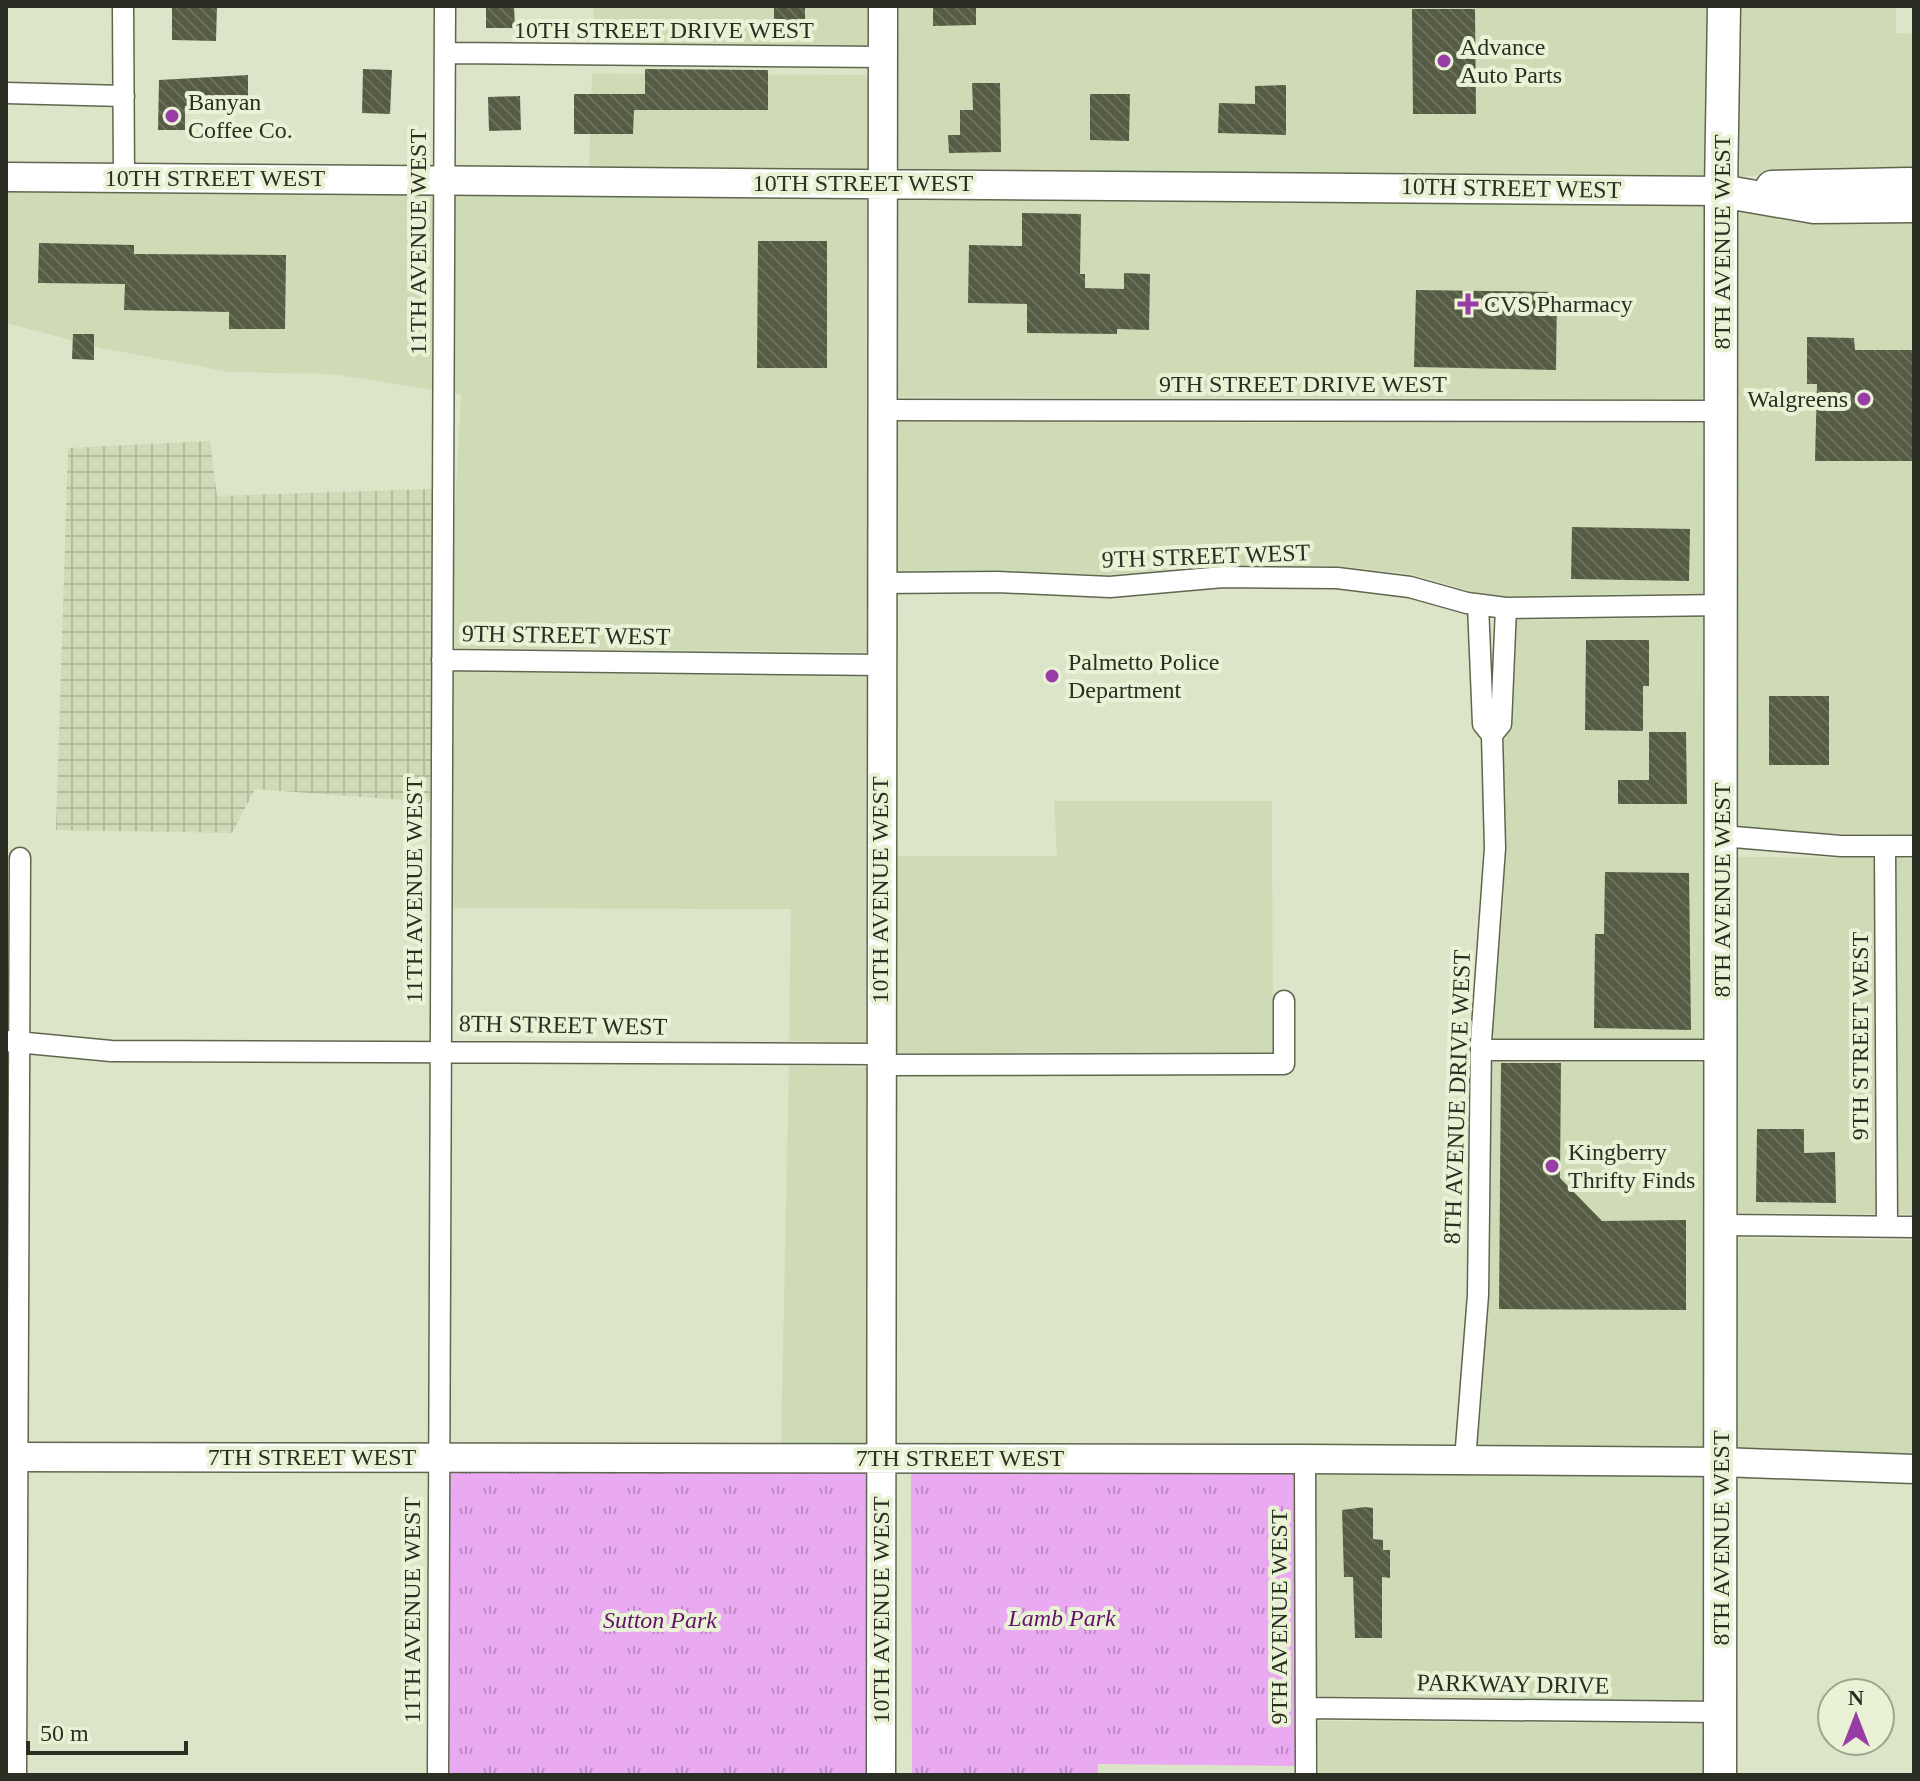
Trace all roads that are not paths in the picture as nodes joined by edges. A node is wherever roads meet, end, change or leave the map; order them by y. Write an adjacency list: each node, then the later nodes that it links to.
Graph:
1 (123, 6): 8 (street)
2 (445, 6): 5 (street, 11TH AVENUE WEST)
3 (883, 6): 6 (street, 10TH AVENUE WEST)
4 (1724, 6): 14 (main road, 8TH AVENUE WEST)
5 (445, 53): 6 (street, 10TH STREET DRIVE WEST); 11 (street, 11TH AVENUE WEST)
6 (883, 57): 12 (street, 10TH AVENUE WEST)
7 (6, 93): 8 (street)
8 (124, 96): 10 (street)
9 (6, 177): 10 (street, 10TH STREET WEST)
10 (124, 178): 11 (street, 10TH STREET WEST)
11 (444, 180): 12 (street, 10TH STREET WEST); 22 (street, 11TH AVENUE WEST)
12 (881, 183): 14 (street, 10TH STREET WEST); 16 (street, 10TH AVENUE WEST)
13 (1914, 184): 14 (main road, 10TH STREET WEST)
14 (1721, 191): 15 (main road, 10TH STREET WEST); 17 (main road, 8TH AVENUE WEST)
15 (1914, 206)
16 (883, 410): 17 (street, 9TH STREET DRIVE WEST); 18 (street, 10TH AVENUE WEST)
17 (1723, 411): 20 (main road, 8TH AVENUE WEST)
18 (881, 583): 19 (street, 9TH STREET WEST); 23 (street, 10TH AVENUE WEST)
19 (1478, 605): 21 (street, 9TH STREET WEST); 24 (street, 8TH AVENUE DRIVE WEST)
20 (1723, 605): 21 (street, 9TH STREET WEST); 25 (main road, 8TH AVENUE WEST)
21 (1506, 608): 24 (street, 8TH AVENUE DRIVE WEST)
22 (442, 660): 23 (street, 9TH STREET WEST); 31 (street, 11TH AVENUE WEST)
23 (881, 665): 34 (street, 10TH AVENUE WEST)
24 (1492, 735): 32 (street, 8TH AVENUE DRIVE WEST)
25 (1722, 836): 26 (street); 33 (main road, 8TH AVENUE WEST)
26 (1885, 846): 27 (street); 36 (street, 9TH STREET WEST)
27 (1914, 846)
28 (20, 858): 30 (street)
29 (1284, 1001): 34 (street, 8TH STREET WEST)
30 (13, 1042): 31 (street, 8TH STREET WEST); 38 (street)
31 (439, 1050): 34 (street, 8TH STREET WEST); 39 (street, 11TH AVENUE WEST)
32 (1481, 1050): 33 (street); 42 (street, 8TH AVENUE DRIVE WEST)
33 (1721, 1050): 35 (main road, 8TH AVENUE WEST)
34 (880, 1060): 40 (street, 10TH AVENUE WEST)
35 (1721, 1225): 36 (street); 43 (main road, 8TH AVENUE WEST)
36 (1887, 1226): 37 (street)
37 (1914, 1227)
38 (12, 1457): 39 (street, 7TH STREET WEST); 47 (street)
39 (439, 1457): 40 (street, 7TH STREET WEST); 48 (street, 11TH AVENUE WEST)
40 (881, 1457): 41 (street, 7TH STREET WEST); 49 (street, 10TH AVENUE WEST)
41 (1305, 1459): 42 (street, 7TH STREET WEST); 45 (street, 9TH AVENUE WEST)
42 (1465, 1460): 43 (street, 7TH STREET WEST)
43 (1721, 1462): 44 (street, 7TH STREET WEST); 46 (main road, 8TH AVENUE WEST)
44 (1914, 1469)
45 (1306, 1708): 46 (street, PARKWAY DRIVE); 50 (street, 9TH AVENUE WEST)
46 (1720, 1712): 51 (main road, 8TH AVENUE WEST)
47 (16, 1775)
48 (438, 1775)
49 (881, 1775)
50 (1306, 1775)
51 (1720, 1775)

